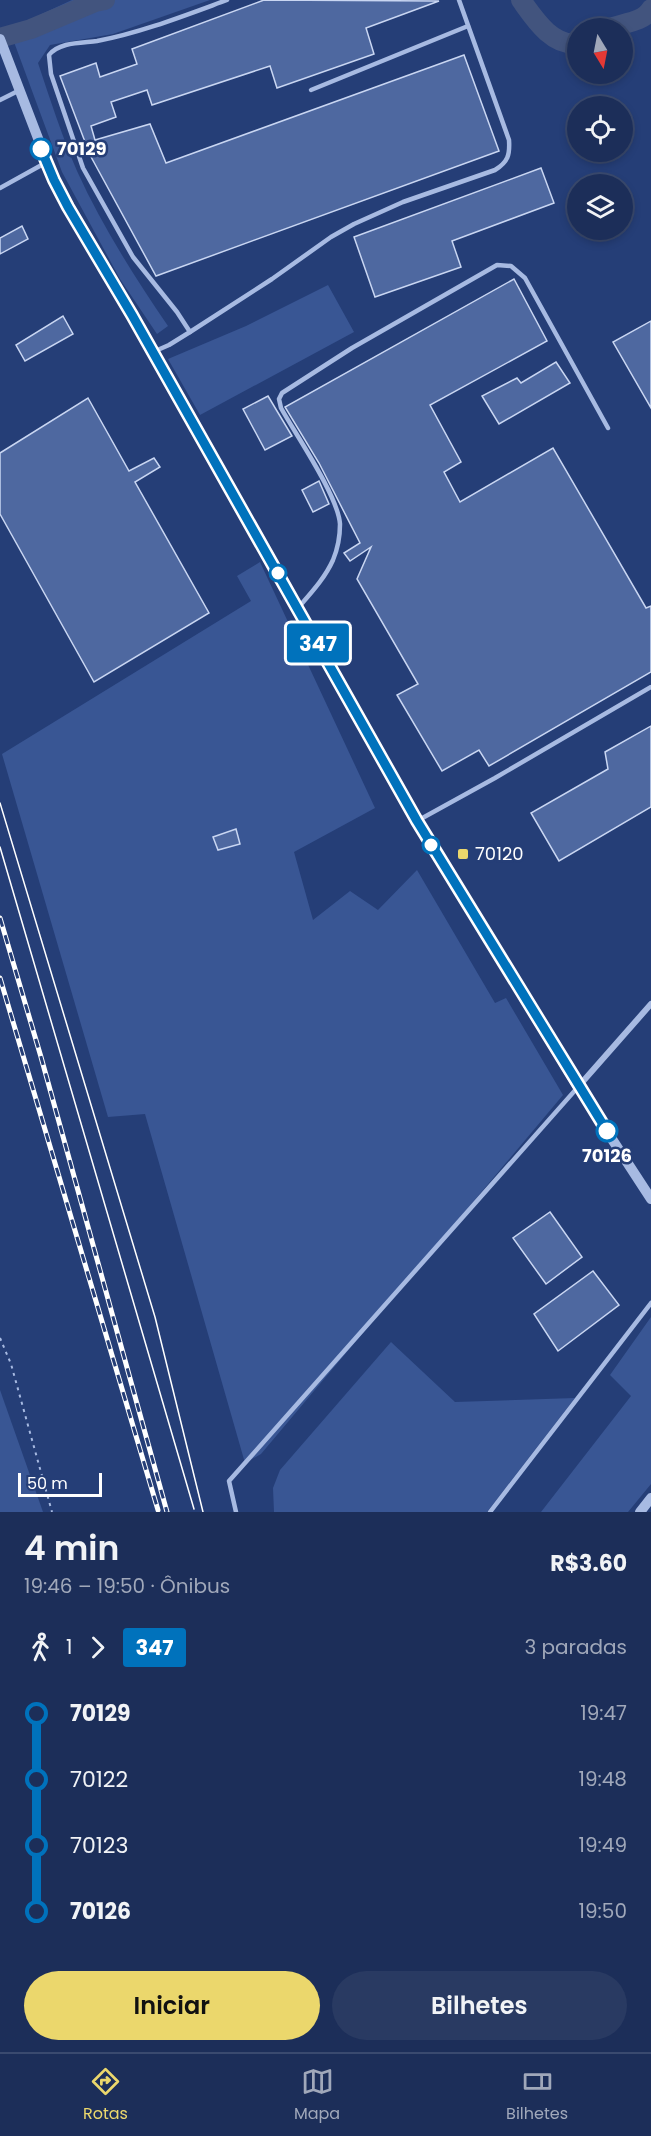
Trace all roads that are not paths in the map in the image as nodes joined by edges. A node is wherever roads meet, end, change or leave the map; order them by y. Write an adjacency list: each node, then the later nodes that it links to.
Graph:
1 (227, 0): 10 (lane)
2 (459, 0): 3 (lane)
3 (468, 26): 6 (lane); 10 (lane)
4 (1, 42): 5 (street)
5 (20, 90): 7 (lane); 8 (street)
6 (311, 90)
7 (0, 100)
8 (47, 162): 9 (lane); 11 (street)
9 (0, 188)
10 (190, 332): 11 (lane)
11 (153, 352): 13 (street)
12 (608, 428): 13 (lane)
13 (298, 608): 15 (street)
14 (651, 687): 15 (lane)
15 (417, 821): 17 (street)
16 (651, 1004): 17 (street)
17 (578, 1087): 18 (street); 21 (lane)
18 (650, 1196)
19 (651, 1303): 22 (lane)
20 (651, 1498): 23 (street)
21 (236, 1512)
22 (490, 1512)
23 (640, 1512)

